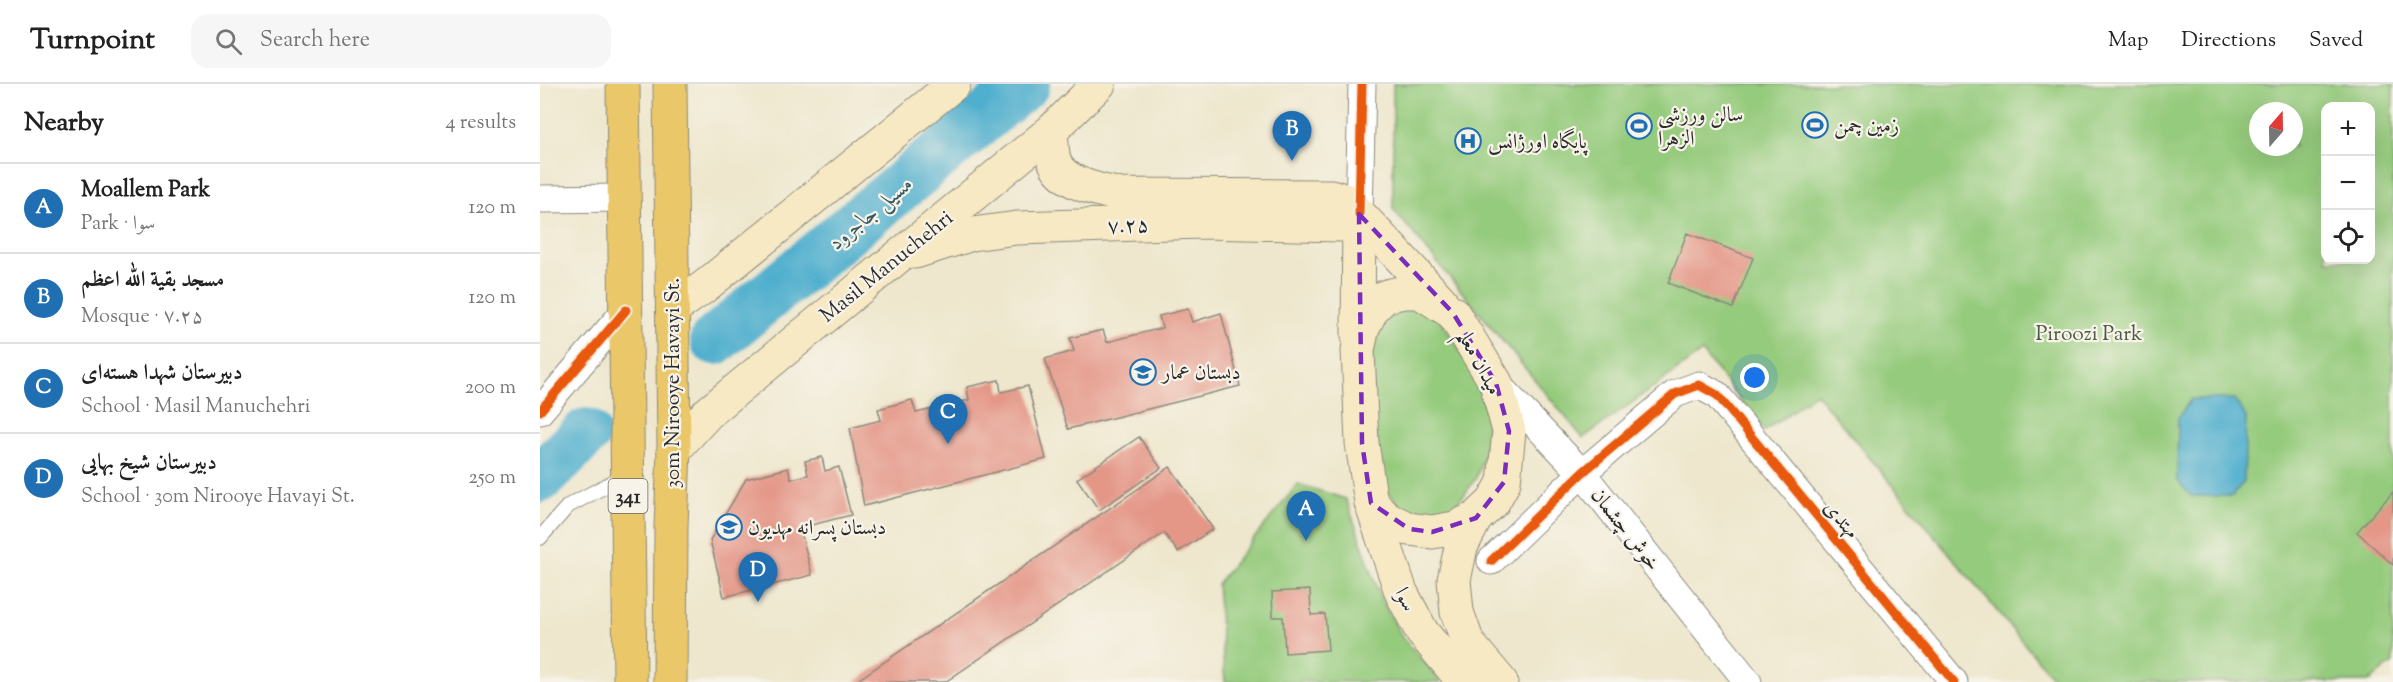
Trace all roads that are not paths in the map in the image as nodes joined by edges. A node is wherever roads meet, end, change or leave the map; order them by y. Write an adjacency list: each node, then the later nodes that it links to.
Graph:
1 (623, 84): 7 (main road, 341)
2 (670, 84): 11 (main road, 30m Nirooye Havayi St. / 341)
3 (954, 84): 11 (main road)
4 (1099, 84): 6 (main road, Masil Manuchehri)
5 (1362, 84): 9 (street)
6 (1051, 132): 9 (main road); 10 (main road, Masil Manuchehri)
7 (624, 198): 8 (street); 12 (main road, 341)
8 (540, 199)
9 (1359, 214): 10 (main road, ۷.۲۵); 13 (main road); 14 (main road)
10 (897, 257): 17 (main road, Masil Manuchehri)
11 (673, 309): 17 (main road, 30m Nirooye Havayi St. / 341)
12 (626, 310): 16 (street); 19 (main road, 341)
13 (1453, 313): 14 (main road, میدان معلم); 15 (main road, میدان معلم)
14 (1358, 350): 20 (main road, میدان معلم)
15 (1496, 382): 18 (street, خوش چشمان); 21 (main road, میدان معلم)
16 (540, 411)
17 (674, 450): 25 (main road, 30m Nirooye Havayi St. / 341)
18 (1582, 473): 23 (street); 28 (street, خوش چشمان); 29 (street, مهتدی)
19 (627, 474): 22 (lane); 24 (main road, 341)
20 (1371, 504): 21 (main road, میدان معلم); 26 (main road, سوا)
21 (1476, 518): 27 (main road)
22 (540, 538)
23 (1491, 561)
24 (630, 682)
25 (670, 682)
26 (1464, 682)
27 (1500, 682)
28 (1748, 682)
29 (1953, 682)

